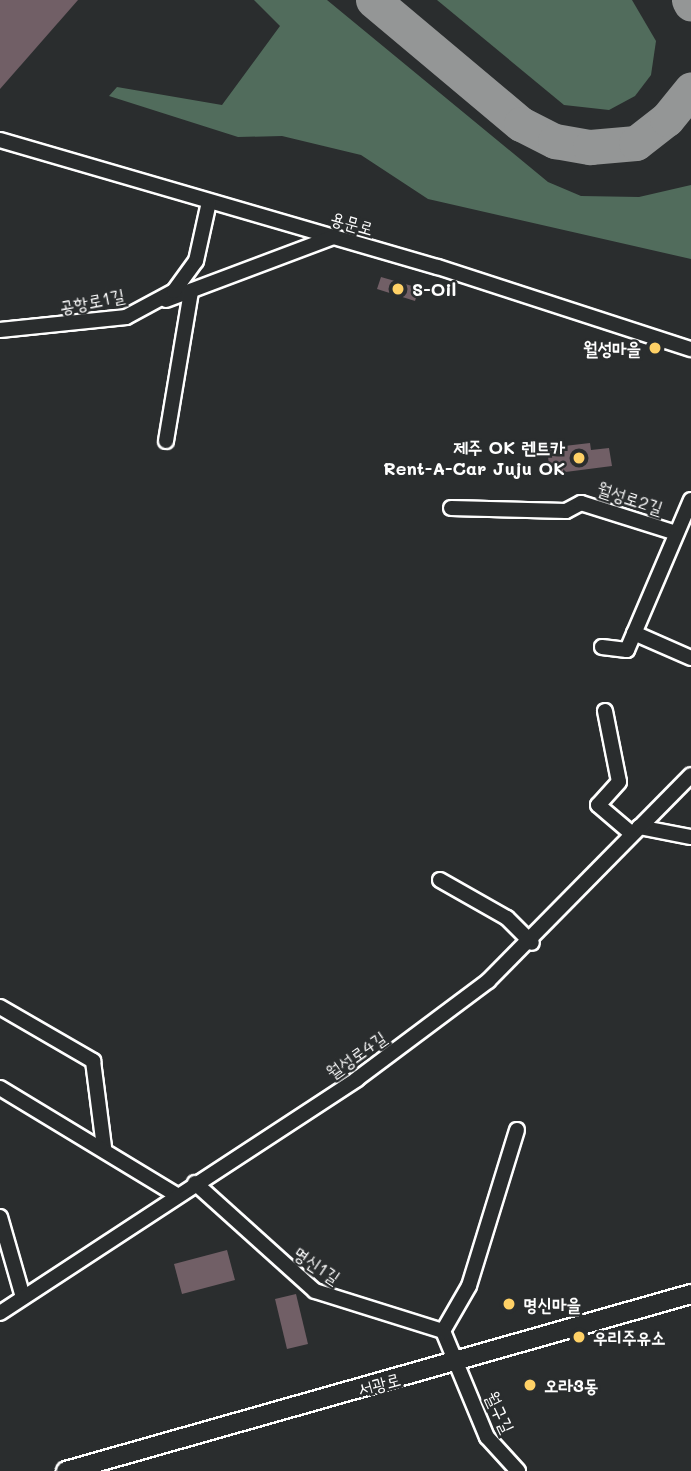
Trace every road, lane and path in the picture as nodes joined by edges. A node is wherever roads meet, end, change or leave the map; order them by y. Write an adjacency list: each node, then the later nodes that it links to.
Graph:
1 (0, 140): 2 (street, 용문로)
2 (209, 202): 3 (street, 용문로); 5 (street, 공항로1길)
3 (334, 237): 4 (street); 7 (street, 용문로)
4 (191, 291): 5 (street); 8 (street)
5 (139, 310): 6 (street, 공항로1길)
6 (0, 330)
7 (691, 349)
8 (166, 442)
9 (691, 500): 11 (street, 월성로2길)
10 (451, 508): 11 (street, 월성로2길)
11 (673, 532): 12 (street, 월성로2길)
12 (634, 633): 13 (street); 14 (street)
13 (602, 647)
14 (691, 658)
15 (605, 711): 17 (street)
16 (691, 775): 17 (street, 월성로4길)
17 (635, 830): 18 (street); 20 (street, 월성로4길)
18 (691, 837)
19 (440, 880): 20 (street)
20 (532, 943): 25 (street, 월성로4길)
21 (0, 1007): 24 (street)
22 (0, 1088): 24 (street)
23 (517, 1130): 31 (street)
24 (104, 1147): 26 (street)
25 (195, 1183): 26 (street, 월성로4길); 31 (street, 명신1길)
26 (175, 1194): 29 (street, 월성로4길)
27 (0, 1217): 29 (street)
28 (691, 1294): 32 (main road, 서광로)
29 (23, 1297): 30 (street, 월성로4길)
30 (0, 1313)
31 (443, 1331): 32 (street, 월구길)
32 (457, 1363): 33 (main road, 서광로); 34 (street, 월구길)
33 (66, 1471)
34 (518, 1471)

